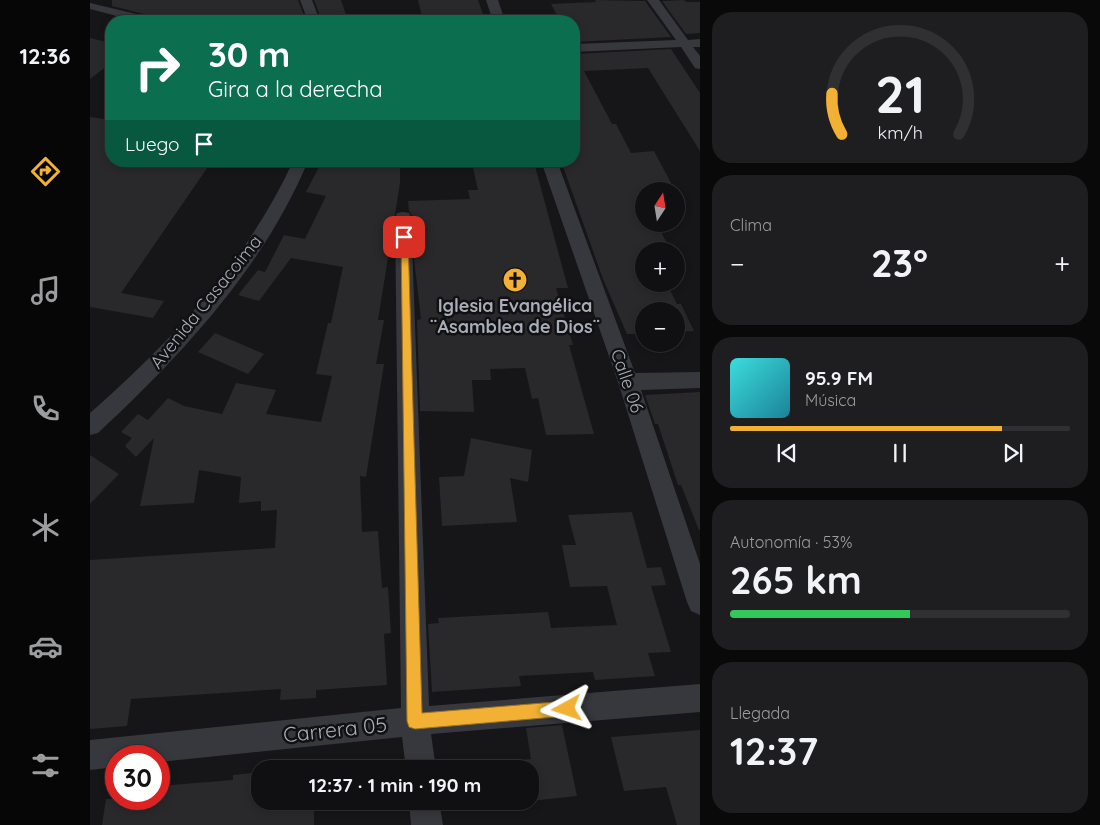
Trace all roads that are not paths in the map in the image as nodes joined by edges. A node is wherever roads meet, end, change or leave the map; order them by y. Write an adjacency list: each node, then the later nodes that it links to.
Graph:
1 (306, 0): 6 (street)
2 (492, 0): 7 (street)
3 (653, 0): 9 (street)
4 (90, 6): 5 (street)
5 (125, 15)
6 (312, 15)
7 (497, 15)
8 (700, 43): 9 (street)
9 (685, 45): 10 (street); 11 (street)
10 (580, 48)
11 (700, 66)
12 (298, 167): 17 (street, Avenida Casacoima)
13 (551, 167): 16 (street, Calle 06)
14 (403, 217): 20 (street)
15 (700, 380): 16 (street)
16 (628, 382): 18 (street, Calle 06)
17 (90, 426)
18 (700, 602)
19 (700, 698): 20 (street, Carrera 05)
20 (415, 721): 21 (street, Carrera 05); 22 (street)
21 (90, 755)
22 (420, 760)
23 (425, 810): 24 (street)
24 (427, 825)

